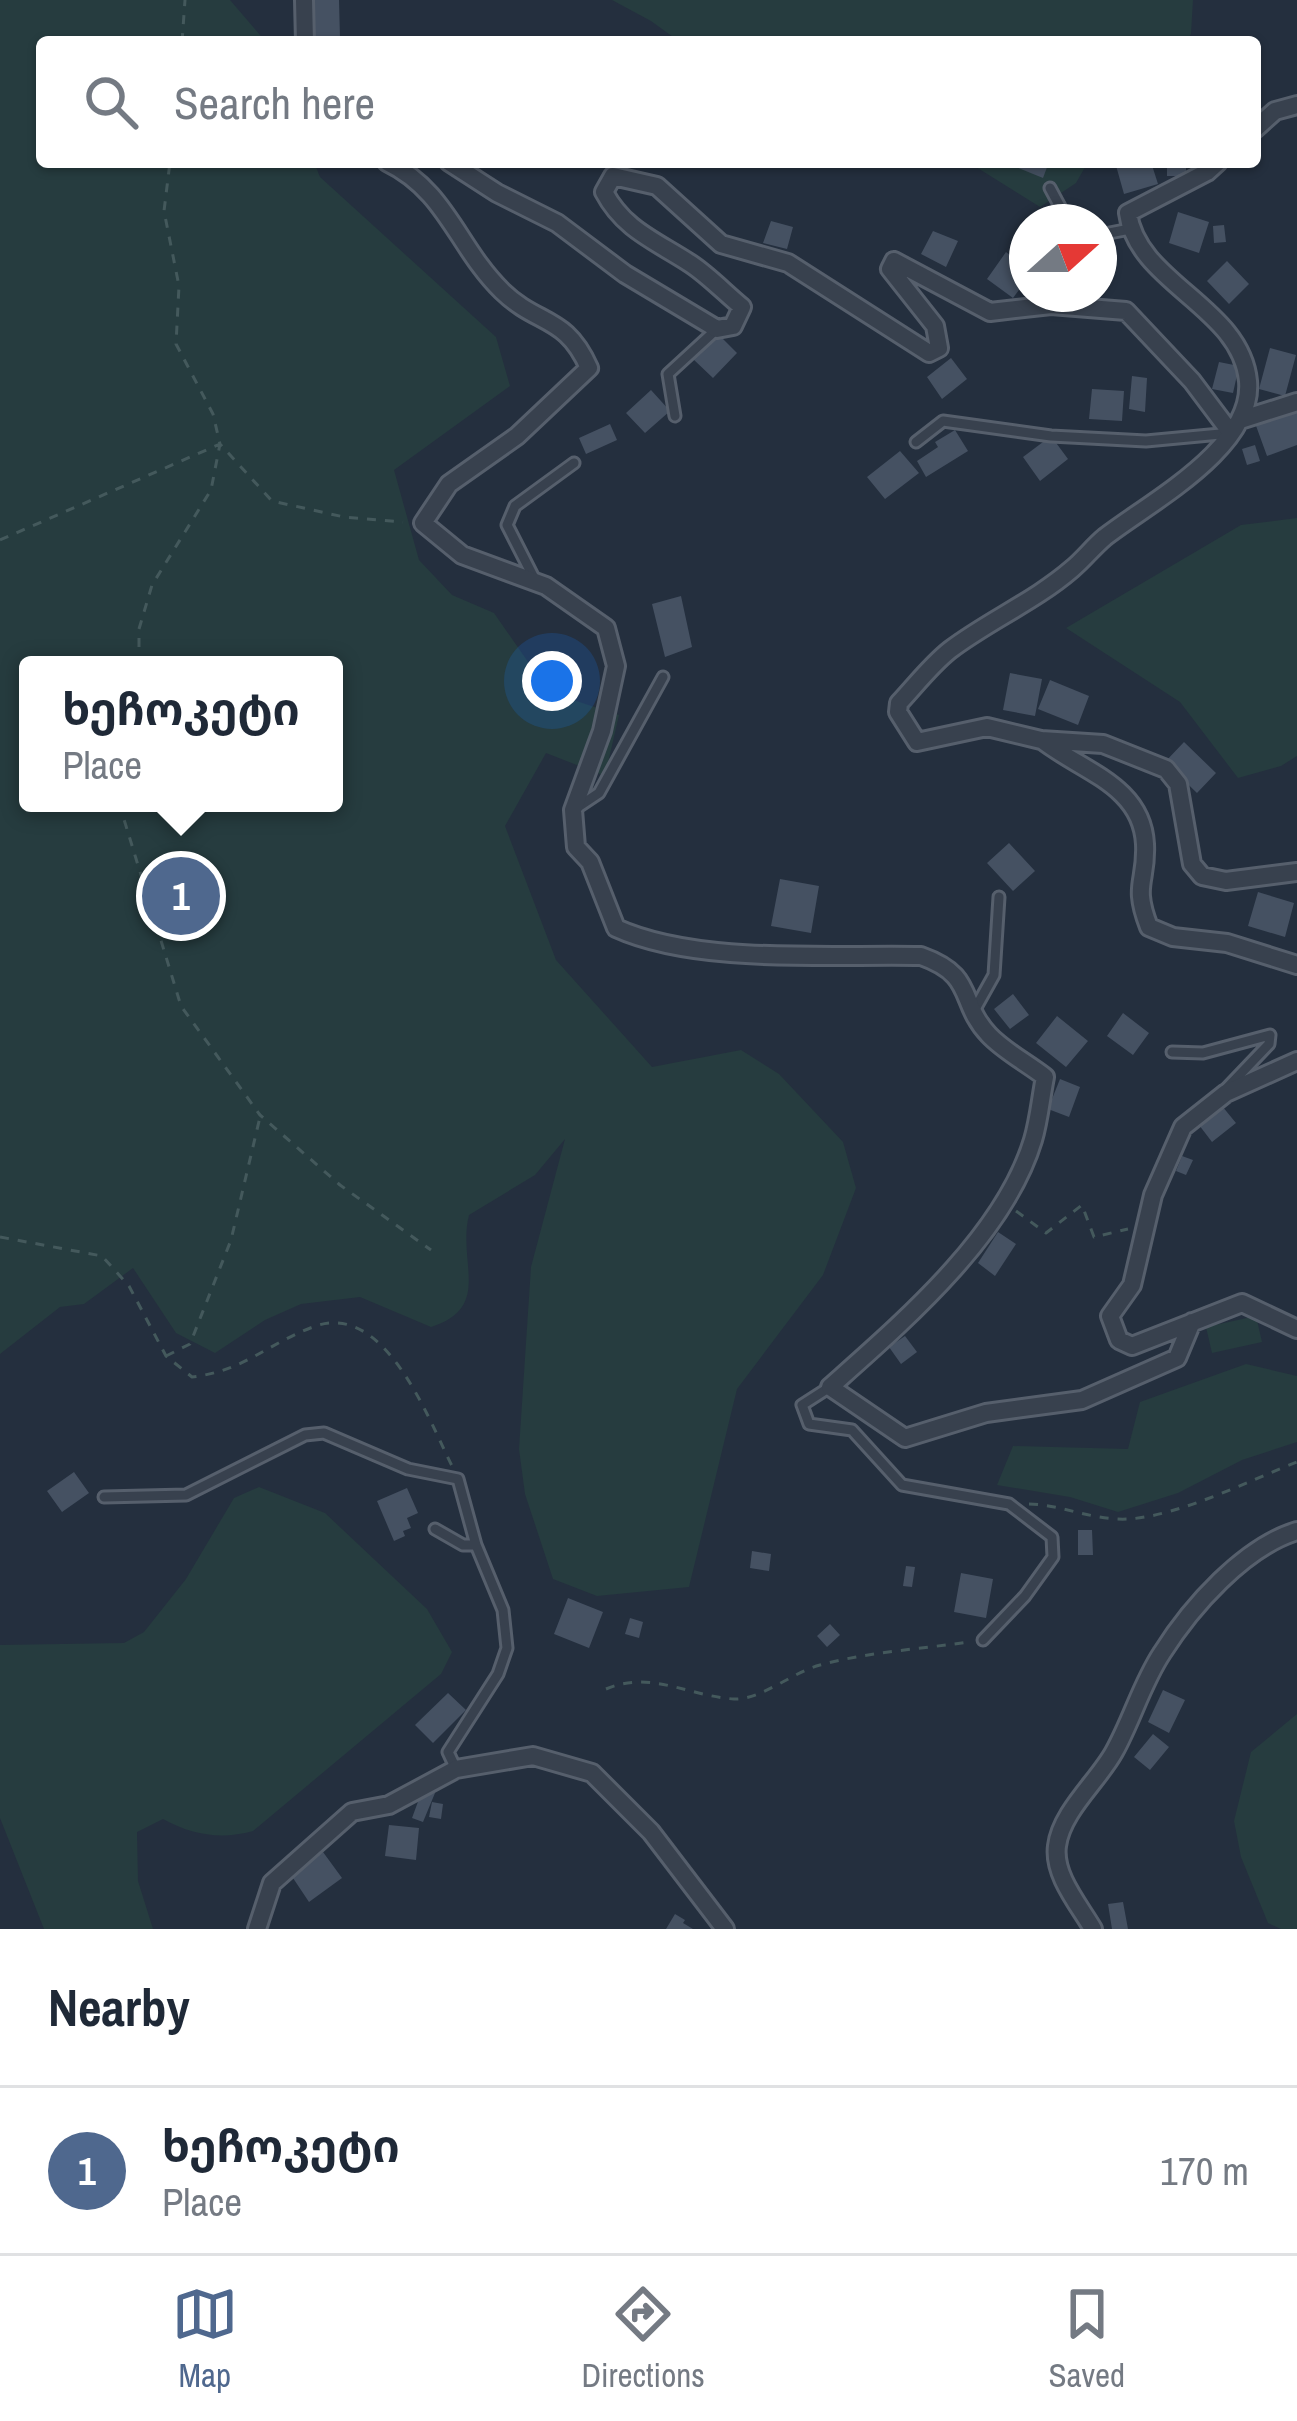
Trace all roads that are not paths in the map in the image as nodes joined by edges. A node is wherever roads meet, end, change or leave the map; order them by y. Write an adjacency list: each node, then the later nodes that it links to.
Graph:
1 (304, 0): 2 (street)
2 (305, 36)
3 (1297, 105): 4 (street)
4 (1261, 124)
5 (399, 168): 18 (street)
6 (458, 168): 12 (street)
7 (1211, 168): 10 (street)
8 (1050, 188): 9 (lane)
9 (1059, 204)
10 (1130, 229): 11 (lane); 15 (street)
11 (1117, 232)
12 (716, 329): 14 (lane); 15 (street)
13 (1297, 402): 15 (street)
14 (675, 416)
15 (1236, 426): 16 (lane); 20 (street)
16 (916, 442)
17 (574, 463): 18 (lane)
18 (537, 583): 21 (street)
19 (664, 677): 21 (lane)
20 (1042, 740): 22 (street); 24 (street)
21 (573, 810): 25 (street)
22 (1297, 872)
23 (999, 897): 25 (lane)
24 (1297, 965)
25 (975, 1010): 31 (street)
26 (1172, 1052): 28 (lane)
27 (1297, 1061): 28 (street)
28 (1226, 1093): 29 (street)
29 (1192, 1322): 30 (street); 31 (street)
30 (1297, 1329)
31 (830, 1387): 36 (lane)
32 (104, 1497): 35 (lane)
33 (435, 1528): 35 (lane)
34 (1297, 1531): 40 (street)
35 (476, 1545): 37 (lane)
36 (982, 1640)
37 (456, 1769): 38 (street); 39 (street)
38 (257, 1929)
39 (724, 1929)
40 (1093, 1929)

